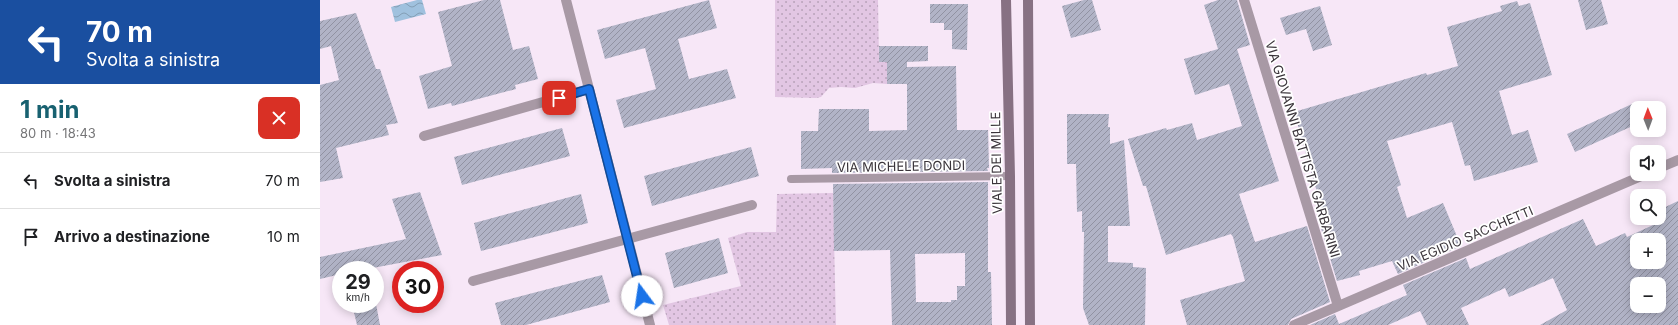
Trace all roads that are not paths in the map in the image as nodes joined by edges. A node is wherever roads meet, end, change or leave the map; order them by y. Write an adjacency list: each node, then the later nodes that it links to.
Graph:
1 (566, 0): 5 (street)
2 (1006, 0): 9 (main road, VIALE DEI MILLE)
3 (1028, 0): 18 (main road)
4 (1244, 0): 15 (street, VIA GIOVANNI BATTISTA GARBARINI)
5 (589, 89): 6 (street); 13 (street)
6 (424, 136)
7 (1678, 160): 8 (street)
8 (1666, 165)
9 (1010, 176): 10 (lane, VIA MICHELE DONDI); 17 (main road, VIALE DEI MILLE)
10 (791, 179)
11 (1630, 181): 15 (street, VIA EGIDIO SACCHETTI)
12 (752, 205): 13 (street)
13 (628, 239): 14 (street); 16 (street)
14 (473, 281)
15 (1338, 306): 19 (street, VIA EGIDIO SACCHETTI)
16 (650, 325)
17 (1010, 325)
18 (1030, 325)
19 (1294, 325)

